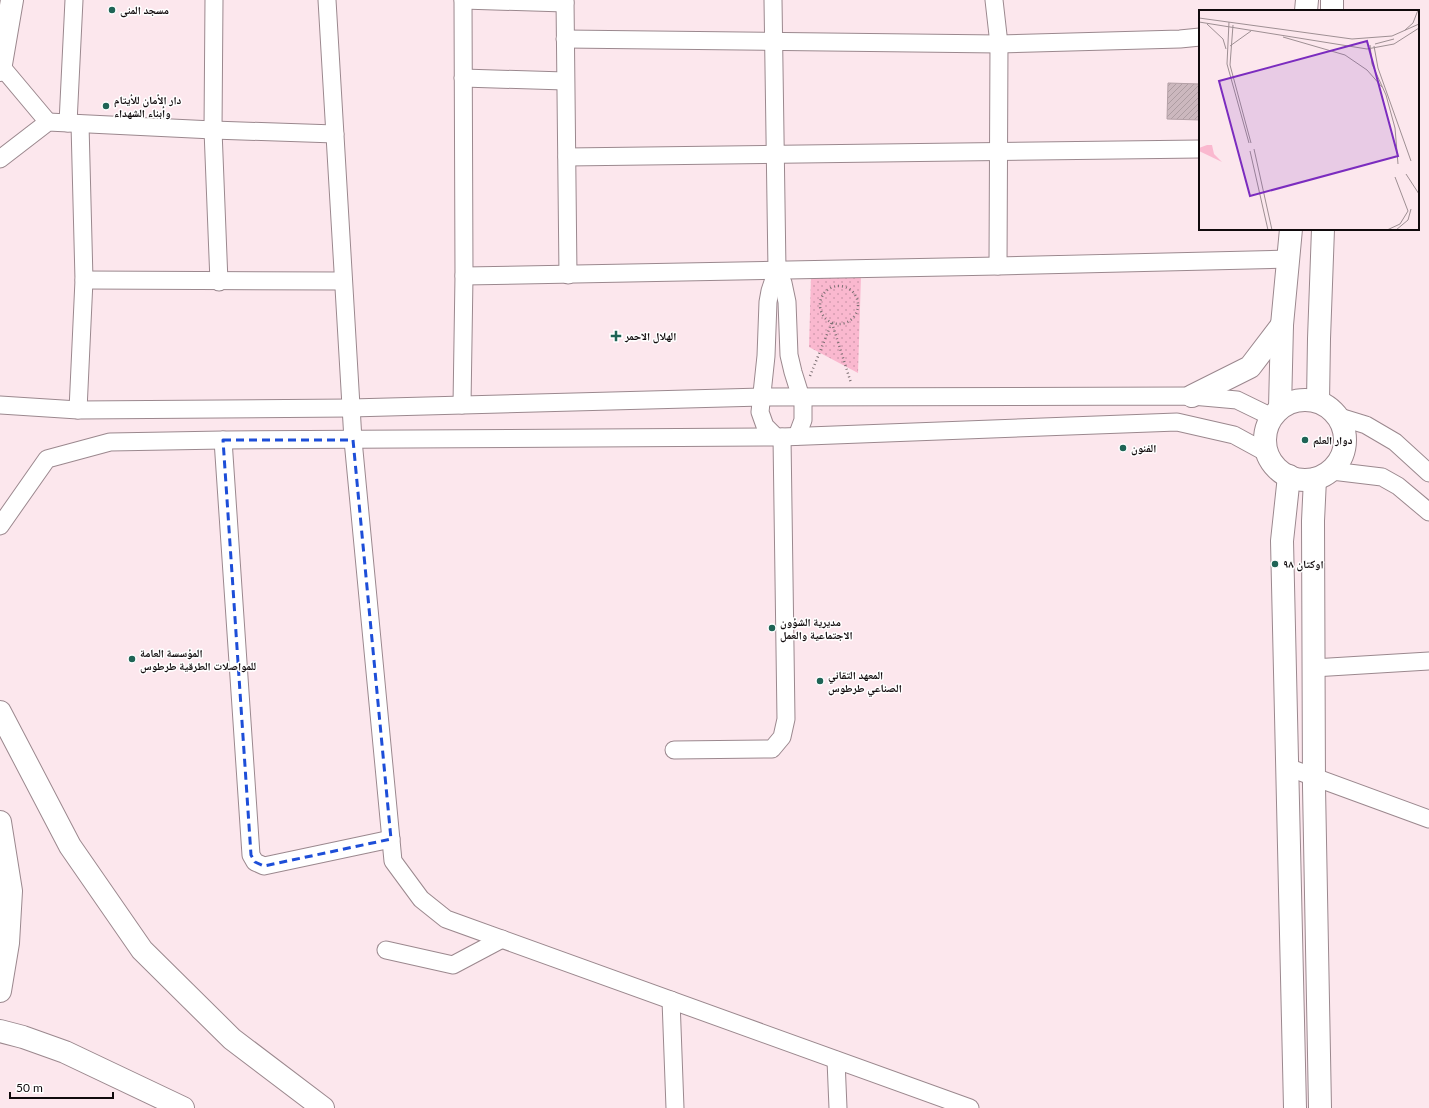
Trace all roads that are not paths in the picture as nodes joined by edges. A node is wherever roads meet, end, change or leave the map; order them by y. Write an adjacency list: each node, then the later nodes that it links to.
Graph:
1 (12, 0): 15 (main road)
2 (74, 0): 19 (street)
3 (214, 0): 20 (street)
4 (327, 0): 21 (street)
5 (463, 0): 9 (street); 16 (street)
6 (773, 0): 13 (street)
7 (994, 0): 14 (street)
8 (1307, 0): 10 (main road)
9 (565, 1): 12 (street)
10 (1306, 10)
11 (1199, 37): 14 (street)
12 (565, 39): 13 (street); 17 (street)
13 (774, 42): 14 (street); 24 (street)
14 (999, 44): 23 (street)
15 (0, 68): 18 (street)
16 (463, 78): 17 (street); 33 (street)
17 (565, 81): 25 (street)
18 (48, 122): 19 (street); 26 (street)
19 (74, 123): 20 (street); 34 (street)
20 (213, 130): 21 (street); 36 (street)
21 (335, 134): 35 (street)
22 (1199, 149): 23 (street)
23 (999, 152): 24 (street); 30 (street)
24 (775, 154): 25 (street); 31 (street)
25 (566, 157): 32 (street)
26 (0, 159)
27 (1291, 230): 29 (main road)
28 (1323, 230): 41 (main road)
29 (1288, 258): 30 (street); 37 (main road)
30 (998, 266): 31 (street)
31 (777, 270): 32 (street); 39 (street); 40 (street)
32 (568, 275): 33 (street)
33 (464, 276): 42 (street)
34 (84, 280): 36 (street); 45 (street)
35 (344, 281): 36 (street); 44 (street)
36 (219, 282)
37 (1282, 325): 38 (main road); 46 (main road)
38 (1192, 396): 40 (street); 46 (street)
39 (762, 397): 40 (street); 42 (street); 48 (street)
40 (802, 397): 48 (street)
41 (1318, 401): 46 (main road); 47 (main road)
42 (462, 404): 44 (street)
43 (0, 405): 45 (street)
44 (351, 408): 45 (street); 50 (street)
45 (78, 410)
46 (1276, 413): 51 (main road)
47 (1340, 417): 52 (street); 53 (main road)
48 (785, 436): 50 (street); 51 (street); 60 (street)
49 (223, 440): 50 (street); 56 (street); 65 (street)
50 (353, 440): 65 (street)
51 (1268, 453): 54 (main road)
52 (1429, 473)
53 (1323, 475): 54 (main road); 55 (street); 58 (main road)
54 (1289, 476): 61 (main road)
55 (1429, 512)
56 (0, 526)
57 (1429, 661): 58 (street)
58 (1313, 668): 62 (main road)
59 (0, 712): 73 (main road)
60 (674, 750)
61 (1287, 767): 62 (street); 77 (main road)
62 (1314, 776): 63 (street); 78 (main road)
63 (1429, 818)
64 (0, 822): 68 (main road)
65 (391, 838): 66 (street)
66 (502, 939): 67 (street); 69 (street)
67 (386, 950)
68 (0, 991)
69 (671, 1000): 71 (street); 74 (street)
70 (0, 1031): 72 (main road)
71 (836, 1060): 75 (street); 76 (street)
72 (182, 1108)
73 (323, 1108)
74 (675, 1108)
75 (838, 1108)
76 (970, 1108)
77 (1295, 1108)
78 (1320, 1108)

